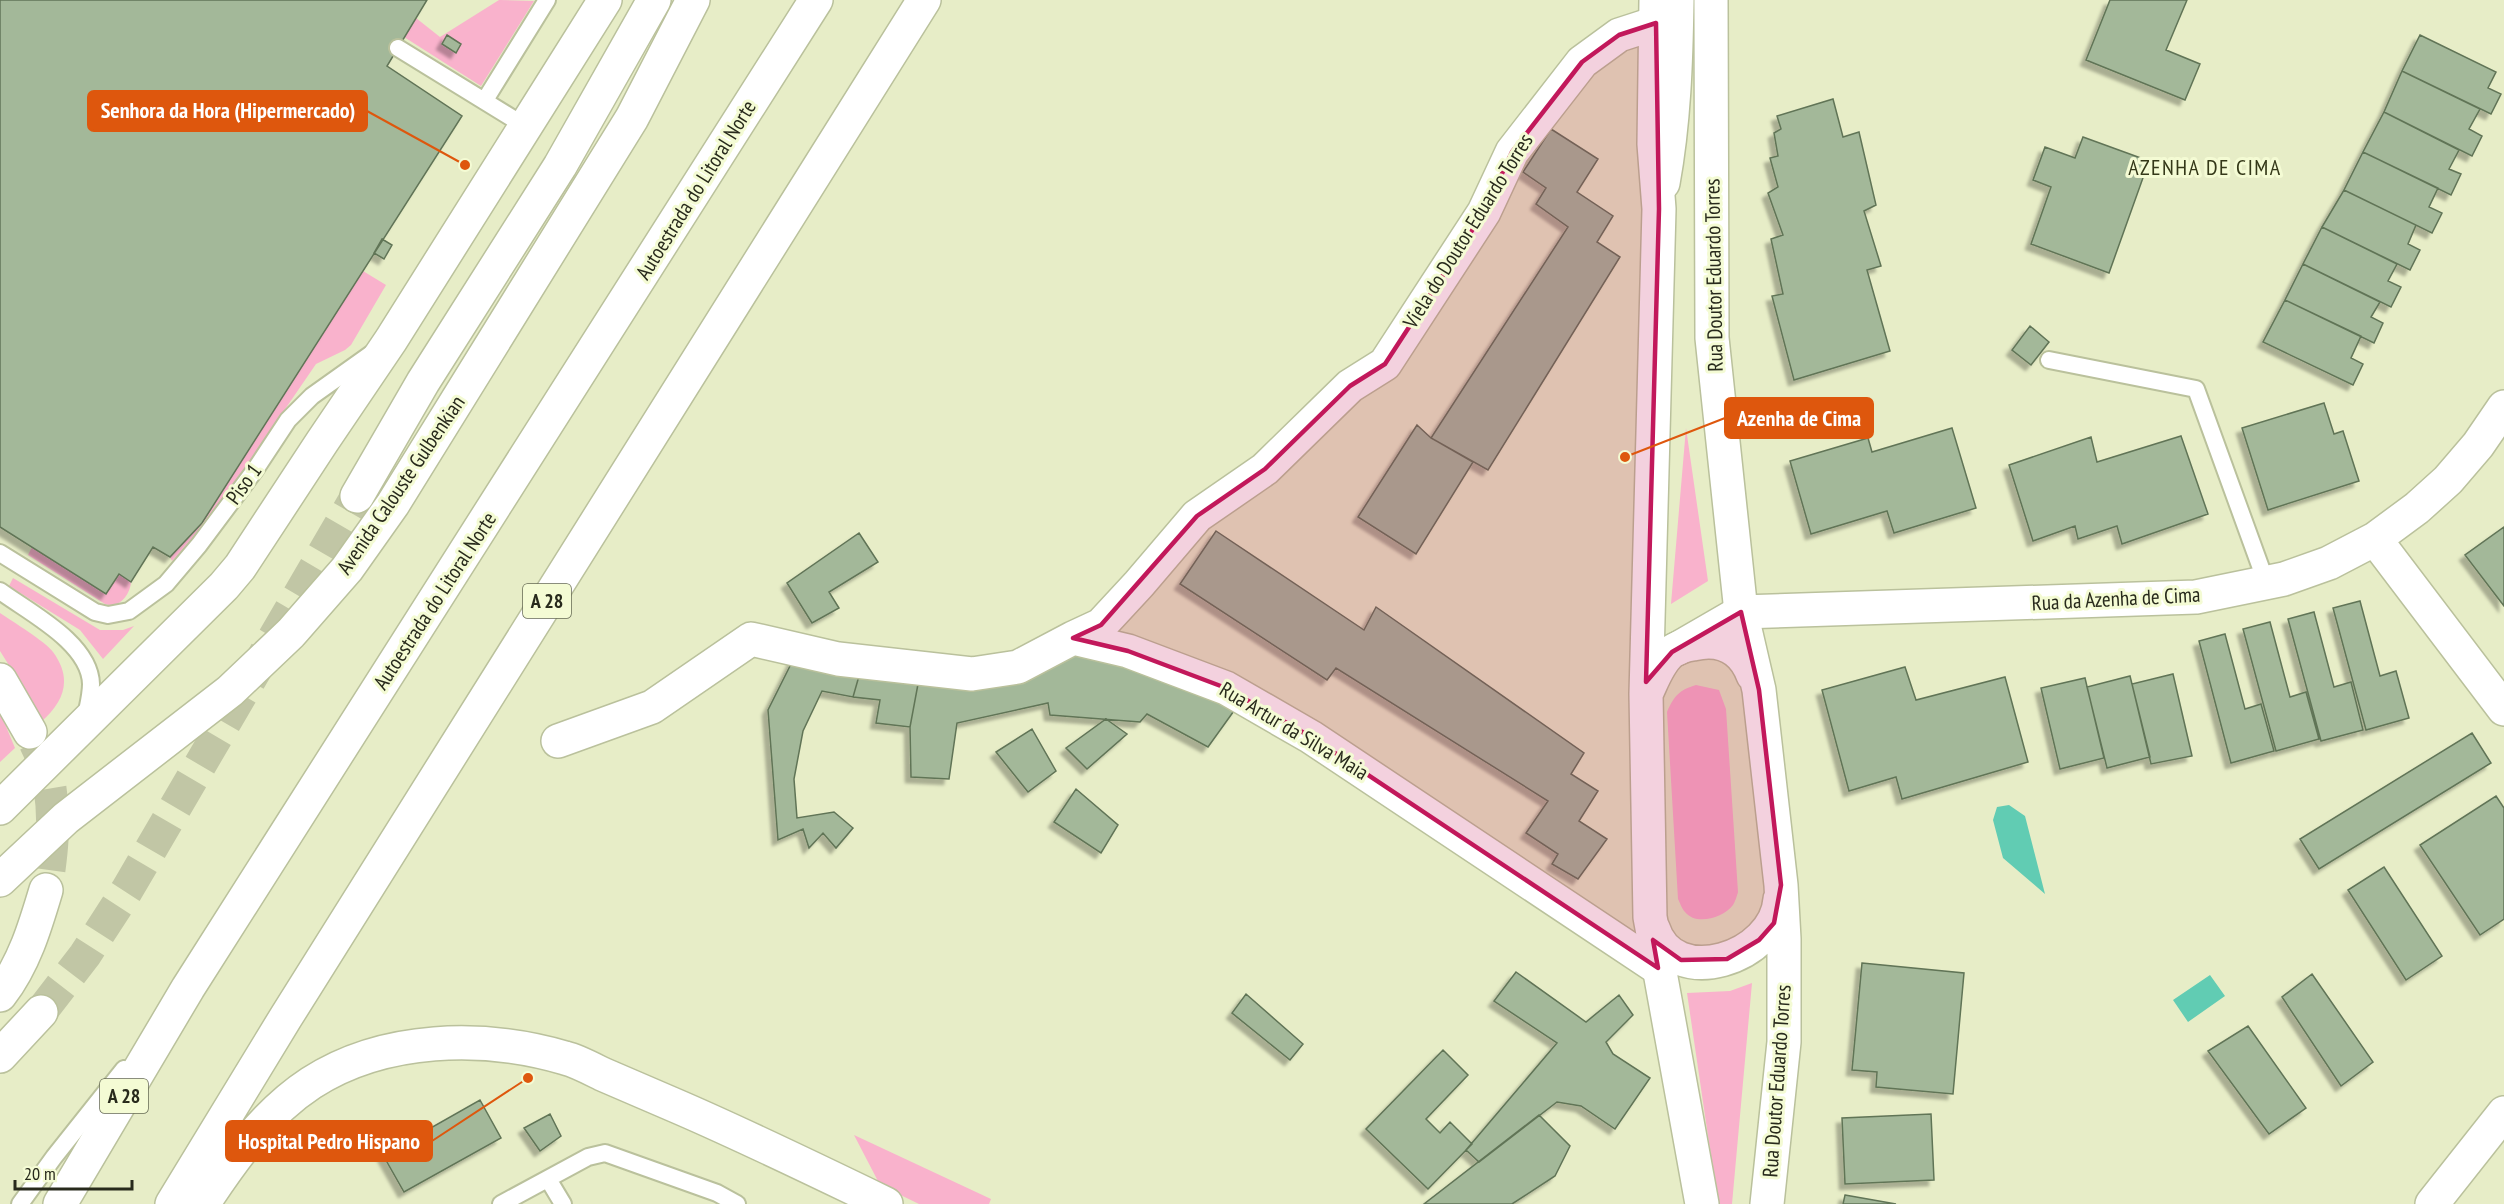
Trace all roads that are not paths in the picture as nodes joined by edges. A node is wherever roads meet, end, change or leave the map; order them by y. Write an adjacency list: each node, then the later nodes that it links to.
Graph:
1 (547, 0): 10 (lane)
2 (605, 0): 11 (main road)
3 (654, 0): 15 (main road)
4 (693, 0): 31 (main road, Avenida Calouste Gulbenkian)
5 (816, 0): 36 (main road, Autoestrada do Litoral Norte / A 28)
6 (924, 0): 44 (main road, A 28)
7 (1712, 0): 20 (main road, Rua Doutor Eduardo Torres)
8 (1663, 8): 21 (main road, Viela do Doutor Eduardo Torres); 25 (main road, Rua Doutor Eduardo Torres)
9 (398, 48): 10 (lane)
10 (484, 100): 11 (lane)
11 (525, 126): 12 (main road)
12 (391, 340): 17 (lane, Piso 1); 27 (main road)
13 (2049, 360): 18 (lane)
14 (2504, 407): 16 (main road, Rua da Azenha de Cima)
15 (357, 496)
16 (2375, 539): 18 (main road, Rua da Azenha de Cima); 26 (main road)
17 (0, 553)
18 (2266, 582): 20 (main road, Rua da Azenha de Cima)
19 (0, 591): 27 (lane)
20 (1741, 612): 22 (main road, Rua da Azenha de Cima); 24 (main road, Rua Doutor Eduardo Torres)
21 (1073, 638): 29 (main road); 35 (main road, Rua Artur da Silva Maia)
22 (1672, 652): 24 (main road, Rua Doutor Eduardo Torres); 25 (main road, Rua Doutor Eduardo Torres)
23 (0, 680): 28 (main road)
24 (1759, 690): 32 (main road, Rua Doutor Eduardo Torres)
25 (1646, 694): 34 (main road, Rua Doutor Eduardo Torres)
26 (2504, 709)
27 (84, 726): 30 (main road)
28 (30, 732)
29 (558, 741)
30 (0, 808)
31 (0, 880)
32 (1781, 885): 34 (main road, Rua Doutor Eduardo Torres); 51 (main road, Rua Doutor Eduardo Torres)
33 (46, 890): 37 (main road)
34 (1650, 917): 35 (main road, Rua Doutor Eduardo Torres)
35 (1658, 968): 50 (main road, Rua Doutor Eduardo Torres)
36 (188, 988): 42 (lane); 43 (main road, Autoestrada do Litoral Norte / A 28)
37 (0, 995)
38 (41, 1012): 39 (main road)
39 (0, 1056)
40 (2504, 1113): 52 (main road)
41 (548, 1179): 46 (lane); 47 (lane); 48 (lane)
42 (20, 1204)
43 (60, 1204)
44 (172, 1204)
45 (203, 1204): 49 (main road)
46 (501, 1204)
47 (563, 1204)
48 (737, 1204)
49 (886, 1204)
50 (1702, 1204)
51 (1767, 1204)
52 (2432, 1204)

